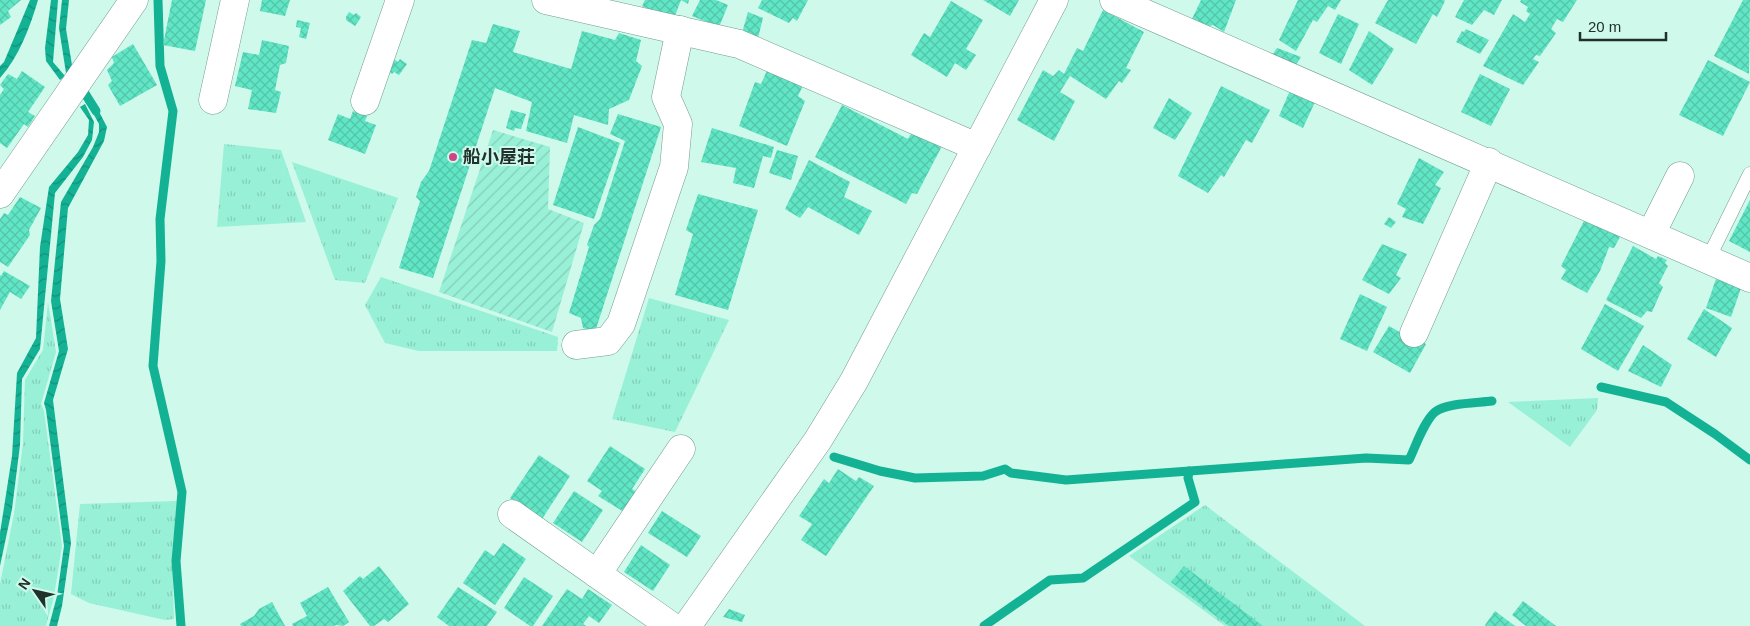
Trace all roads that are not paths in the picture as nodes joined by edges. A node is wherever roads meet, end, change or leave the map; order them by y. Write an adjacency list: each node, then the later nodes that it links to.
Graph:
1 (134, 0): 14 (street)
2 (235, 0): 8 (street)
3 (400, 0): 9 (street)
4 (546, 0): 7 (street)
5 (1054, 0): 10 (street)
6 (1114, 0): 11 (street)
7 (680, 30): 10 (street); 19 (street)
8 (213, 100)
9 (365, 101)
10 (977, 148): 24 (street)
11 (1489, 162): 15 (street); 18 (street)
12 (1750, 174): 16 (lane)
13 (1680, 176): 15 (street)
14 (0, 194)
15 (1651, 234): 16 (street)
16 (1708, 259): 17 (street)
17 (1750, 278)
18 (1414, 333)
19 (576, 345)
20 (681, 449): 22 (street)
21 (512, 514): 22 (street)
22 (597, 574): 23 (street)
23 (671, 626)
24 (687, 626)

